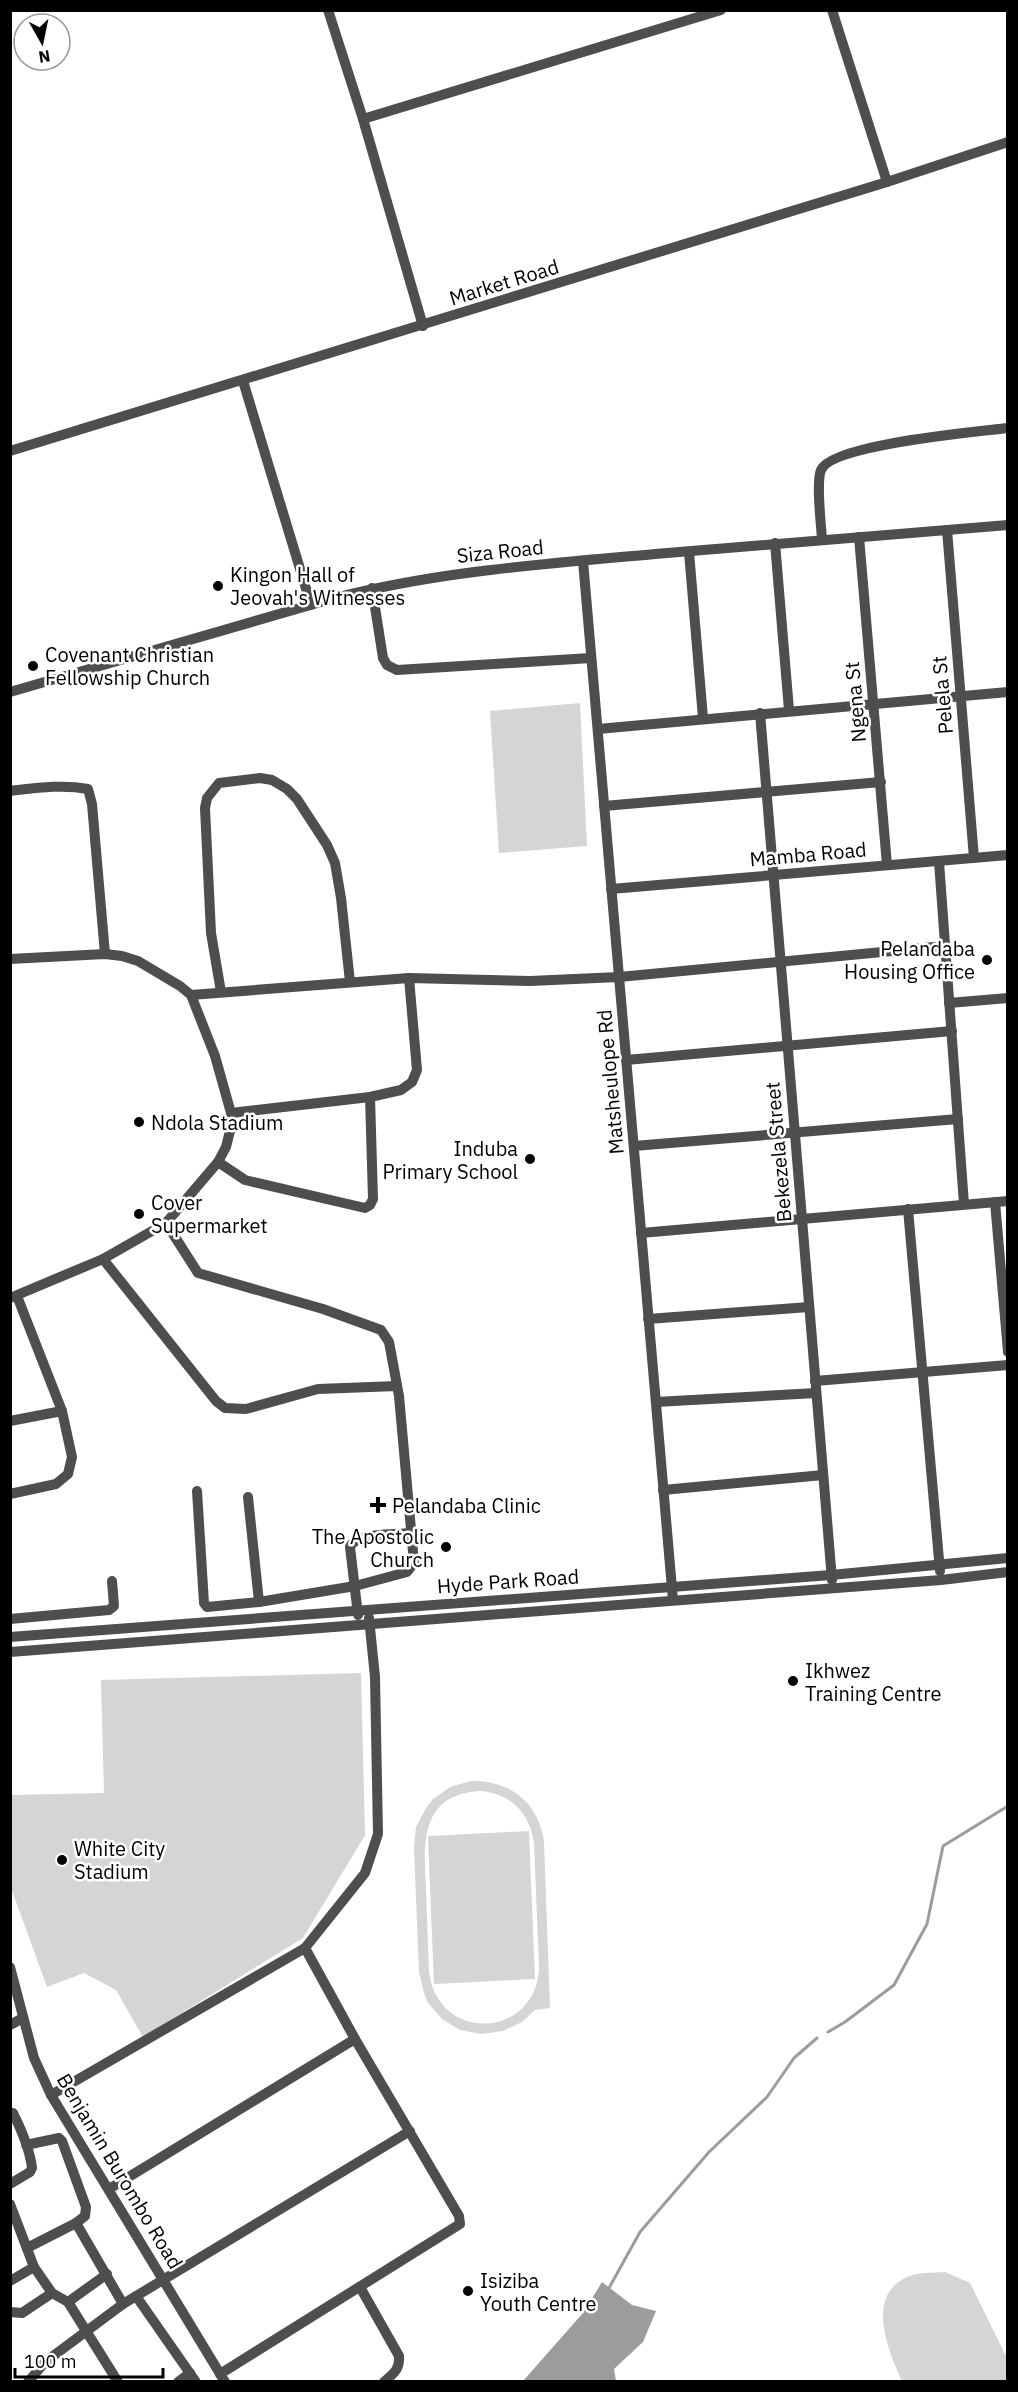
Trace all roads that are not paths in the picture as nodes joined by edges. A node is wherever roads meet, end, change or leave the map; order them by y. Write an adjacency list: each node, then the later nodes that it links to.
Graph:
1 (328, 10): 4 (street)
2 (721, 10): 4 (street)
3 (832, 10): 6 (street)
4 (363, 119): 7 (street)
5 (1008, 142): 6 (street, Market Road)
6 (887, 182): 7 (street, Market Road)
7 (423, 326): 8 (street, Market Road)
8 (243, 381): 10 (street, Market Road); 19 (street)
9 (1008, 428): 14 (street)
10 (10, 451)
11 (1008, 525): 12 (street, Siza Road)
12 (947, 530): 13 (street, Siza Road); 23 (street, Pelela St)
13 (859, 537): 14 (street, Siza Road); 24 (street, Ngena St)
14 (822, 539): 15 (street, Siza Road)
15 (775, 543): 16 (street, Siza Road); 25 (street)
16 (688, 552): 17 (street, Siza Road); 27 (street)
17 (583, 561): 18 (street, Siza Road); 20 (street, Matsheulope Rd)
18 (372, 588): 19 (street, Siza Road); 20 (street)
19 (311, 605): 21 (street, Siza Road)
20 (591, 658): 28 (street, Matsheulope Rd)
21 (10, 692)
22 (1008, 692): 23 (street)
23 (959, 697): 24 (street); 34 (street, Pelela St)
24 (873, 704): 25 (street); 29 (street, Ngena St)
25 (789, 710): 26 (street)
26 (760, 713): 27 (street); 31 (street, Bekezela Street)
27 (703, 718): 28 (street)
28 (597, 729): 32 (street, Matsheulope Rd)
29 (881, 782): 31 (street); 36 (street, Ngena St)
30 (10, 791): 40 (street)
31 (766, 791): 32 (street); 37 (street, Bekezela Street)
32 (604, 806): 38 (street, Matsheulope Rd)
33 (1008, 855): 34 (street, Mamba Road)
34 (974, 858): 35 (street, Mamba Road)
35 (939, 862): 36 (street, Mamba Road); 39 (street)
36 (887, 865): 37 (street, Mamba Road)
37 (773, 876): 38 (street, Mamba Road); 42 (street, Bekezela Street)
38 (611, 889): 43 (street, Matsheulope Rd)
39 (945, 946): 42 (street); 49 (street)
40 (105, 954): 41 (street); 47 (street)
41 (10, 959)
42 (780, 962): 43 (street); 51 (street, Bekezela Street)
43 (619, 977): 44 (street); 52 (street, Matsheulope Rd)
44 (409, 978): 45 (street); 53 (street)
45 (350, 982): 46 (street); 46 (street)
46 (221, 992): 47 (street)
47 (191, 995): 54 (street)
48 (1008, 998): 49 (street)
49 (949, 1003): 50 (street)
50 (951, 1031): 51 (street); 55 (street)
51 (787, 1046): 52 (street); 56 (street, Bekezela Street)
52 (626, 1060): 57 (street, Matsheulope Rd)
53 (370, 1097): 54 (street); 58 (street)
54 (231, 1113): 58 (street)
55 (958, 1119): 56 (street); 61 (street)
56 (795, 1132): 57 (street); 63 (street, Bekezela Street)
57 (634, 1146): 65 (street, Matsheulope Rd)
58 (218, 1162): 64 (street)
59 (1008, 1201): 60 (street)
60 (995, 1202): 61 (street); 70 (street)
61 (964, 1204): 62 (street)
62 (908, 1209): 63 (street); 72 (street)
63 (802, 1219): 65 (street); 68 (street, Bekezela Street)
64 (166, 1223): 66 (street); 74 (street)
65 (641, 1233): 69 (street, Matsheulope Rd)
66 (103, 1259): 67 (street); 74 (street)
67 (14, 1297): 77 (street)
68 (809, 1307): 69 (street); 73 (street, Bekezela Street)
69 (648, 1319): 76 (street, Matsheulope Rd)
70 (1008, 1352)
71 (1008, 1365): 72 (street)
72 (922, 1373): 73 (street); 86 (street)
73 (815, 1381): 75 (street, Bekezela Street)
74 (397, 1386): 84 (street)
75 (816, 1393): 76 (street); 79 (street, Bekezela Street)
76 (656, 1402): 80 (street, Matsheulope Rd)
77 (62, 1411): 78 (street); 82 (street)
78 (10, 1421)
79 (823, 1475): 80 (street); 88 (street, Bekezela Street)
80 (663, 1490): 92 (street, Matsheulope Rd)
81 (197, 1491): 95 (street)
82 (10, 1494)
83 (248, 1497): 95 (street)
84 (412, 1533): 91 (street); 91 (street)
85 (1008, 1558): 86 (street, Hyde Park Road)
86 (939, 1566): 88 (street, Hyde Park Road); 89 (street)
87 (1008, 1572): 89 (street, Hyde Park Road)
88 (831, 1575): 92 (street, Hyde Park Road); 93 (street, Bekezela Street)
89 (940, 1580): 93 (street, Hyde Park Road)
90 (112, 1581): 97 (street)
91 (355, 1586): 95 (street); 96 (street)
92 (672, 1587): 94 (street, Matsheulope Rd); 96 (street, Hyde Park Road)
93 (832, 1588): 94 (street, Hyde Park Road)
94 (673, 1600): 98 (street, Hyde Park Road)
95 (260, 1602)
96 (363, 1609): 98 (street); 99 (street, Hyde Park Road)
97 (10, 1619)
98 (365, 1624): 100 (street, Hyde Park Road); 101 (street)
99 (10, 1637)
100 (10, 1652)
101 (305, 1948): 105 (street); 106 (street)
102 (10, 1967): 103 (street, Benjamin Burombo Road)
103 (23, 2018): 104 (street); 106 (street, Benjamin Burombo Road)
104 (10, 2025)
105 (355, 2039): 108 (street); 111 (street)
106 (51, 2095): 111 (street, Benjamin Burombo Road)
107 (10, 2113): 109 (street)
108 (410, 2131): 118 (street); 120 (street)
109 (26, 2145): 110 (street); 114 (street)
110 (10, 2184)
111 (109, 2189): 118 (street, Benjamin Burombo Road)
112 (10, 2204): 113 (street)
113 (13, 2222): 115 (street)
114 (76, 2223): 115 (street); 117 (street)
115 (27, 2248): 116 (street)
116 (34, 2268): 119 (street); 121 (street)
117 (107, 2274): 123 (street); 124 (street)
118 (164, 2280): 122 (street); 128 (street, Benjamin Burombo Road)
119 (10, 2281)
120 (360, 2287): 128 (street); 132 (street)
121 (52, 2293): 123 (street); 125 (street)
122 (136, 2296): 124 (street); 127 (street)
123 (68, 2302): 126 (street)
124 (123, 2304): 126 (street)
125 (10, 2312)
126 (87, 2331): 129 (street); 130 (street)
127 (193, 2377): 131 (street)
128 (223, 2378)
129 (28, 2382)
130 (118, 2382)
131 (178, 2382)
132 (384, 2382)

